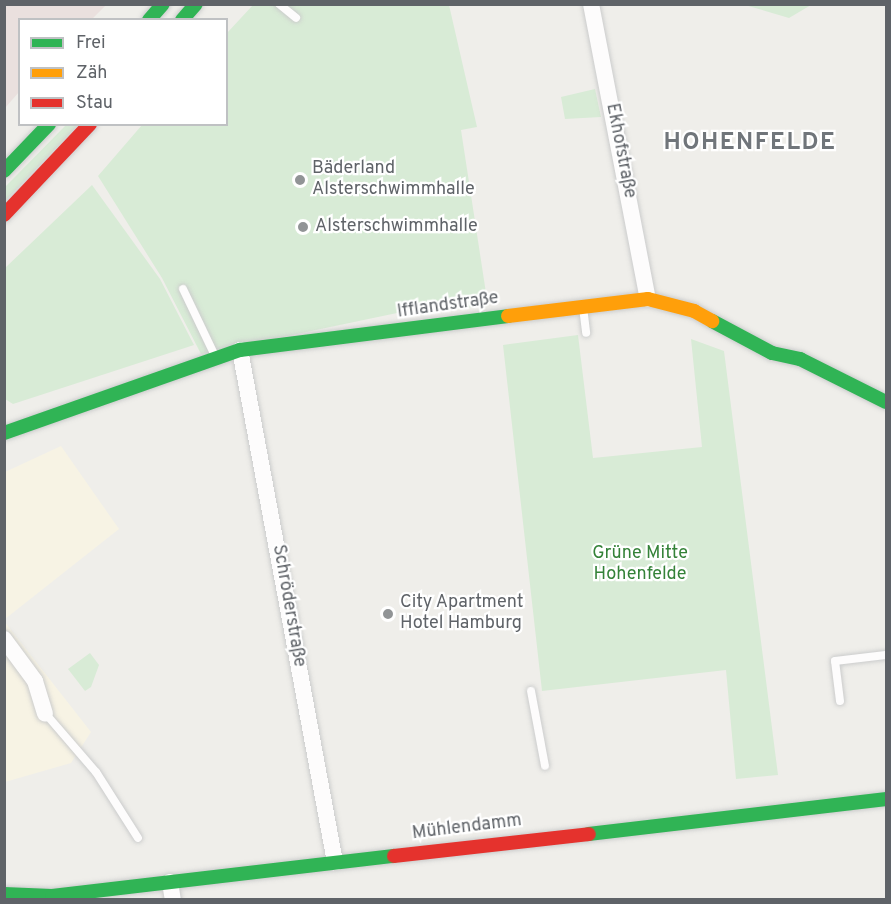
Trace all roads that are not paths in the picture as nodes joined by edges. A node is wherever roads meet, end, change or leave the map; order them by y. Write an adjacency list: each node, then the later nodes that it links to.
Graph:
1 (163, 4): 5 (main road)
2 (196, 4): 6 (main road)
3 (279, 4): 7 (lane)
4 (591, 4): 13 (street, Ekhofstraße)
5 (151, 18)
6 (184, 18)
7 (296, 18)
8 (47, 126): 10 (main road)
9 (88, 126): 11 (main road)
10 (4, 171)
11 (4, 215)
12 (183, 289): 17 (lane)
13 (648, 298): 14 (main road, Ifflandstraße); 18 (main road, Ifflandstraße)
14 (583, 307): 15 (lane); 16 (main road, Ifflandstraße)
15 (586, 333)
16 (240, 350): 17 (main road, Ifflandstraße); 28 (street, Schröderstraße)
17 (216, 358): 19 (main road, Ifflandstraße)
18 (886, 402)
19 (4, 433)
20 (4, 639): 24 (street)
21 (886, 655): 23 (lane)
22 (531, 692): 25 (lane)
23 (840, 701)
24 (45, 712): 27 (lane)
25 (545, 766)
26 (886, 799): 28 (main road, Mühlendamm)
27 (138, 838)
28 (335, 862): 29 (main road, Mühlendamm)
29 (170, 882): 31 (main road, Mühlendamm); 32 (street)
30 (4, 894): 31 (main road, Mühlendamm)
31 (48, 898)
32 (173, 900)

